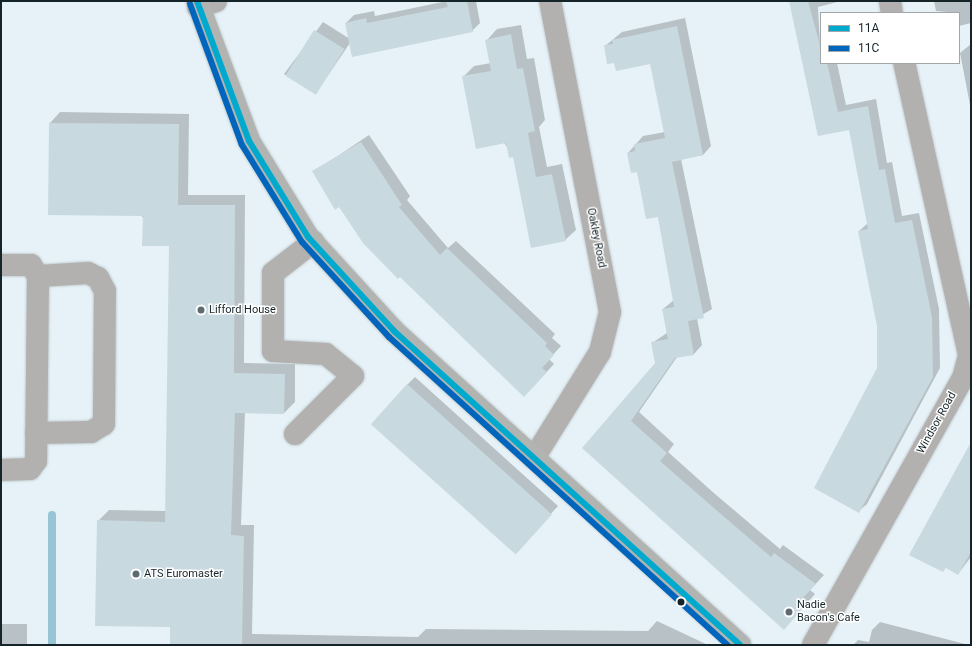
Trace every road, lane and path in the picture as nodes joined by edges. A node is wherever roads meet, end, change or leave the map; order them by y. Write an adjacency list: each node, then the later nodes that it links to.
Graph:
1 (550, 1): 11 (street, Oakley Road)
2 (890, 1): 4 (street)
3 (204, 3): 6 (main road)
4 (892, 12)
5 (904, 64): 14 (street, Windsor Road)
6 (318, 248): 10 (street); 11 (main road)
7 (1, 265): 8 (street)
8 (38, 276): 9 (street); 9 (street)
9 (36, 434): 12 (street)
10 (295, 434)
11 (534, 458): 13 (main road)
12 (1, 470)
13 (740, 645)
14 (813, 645)

